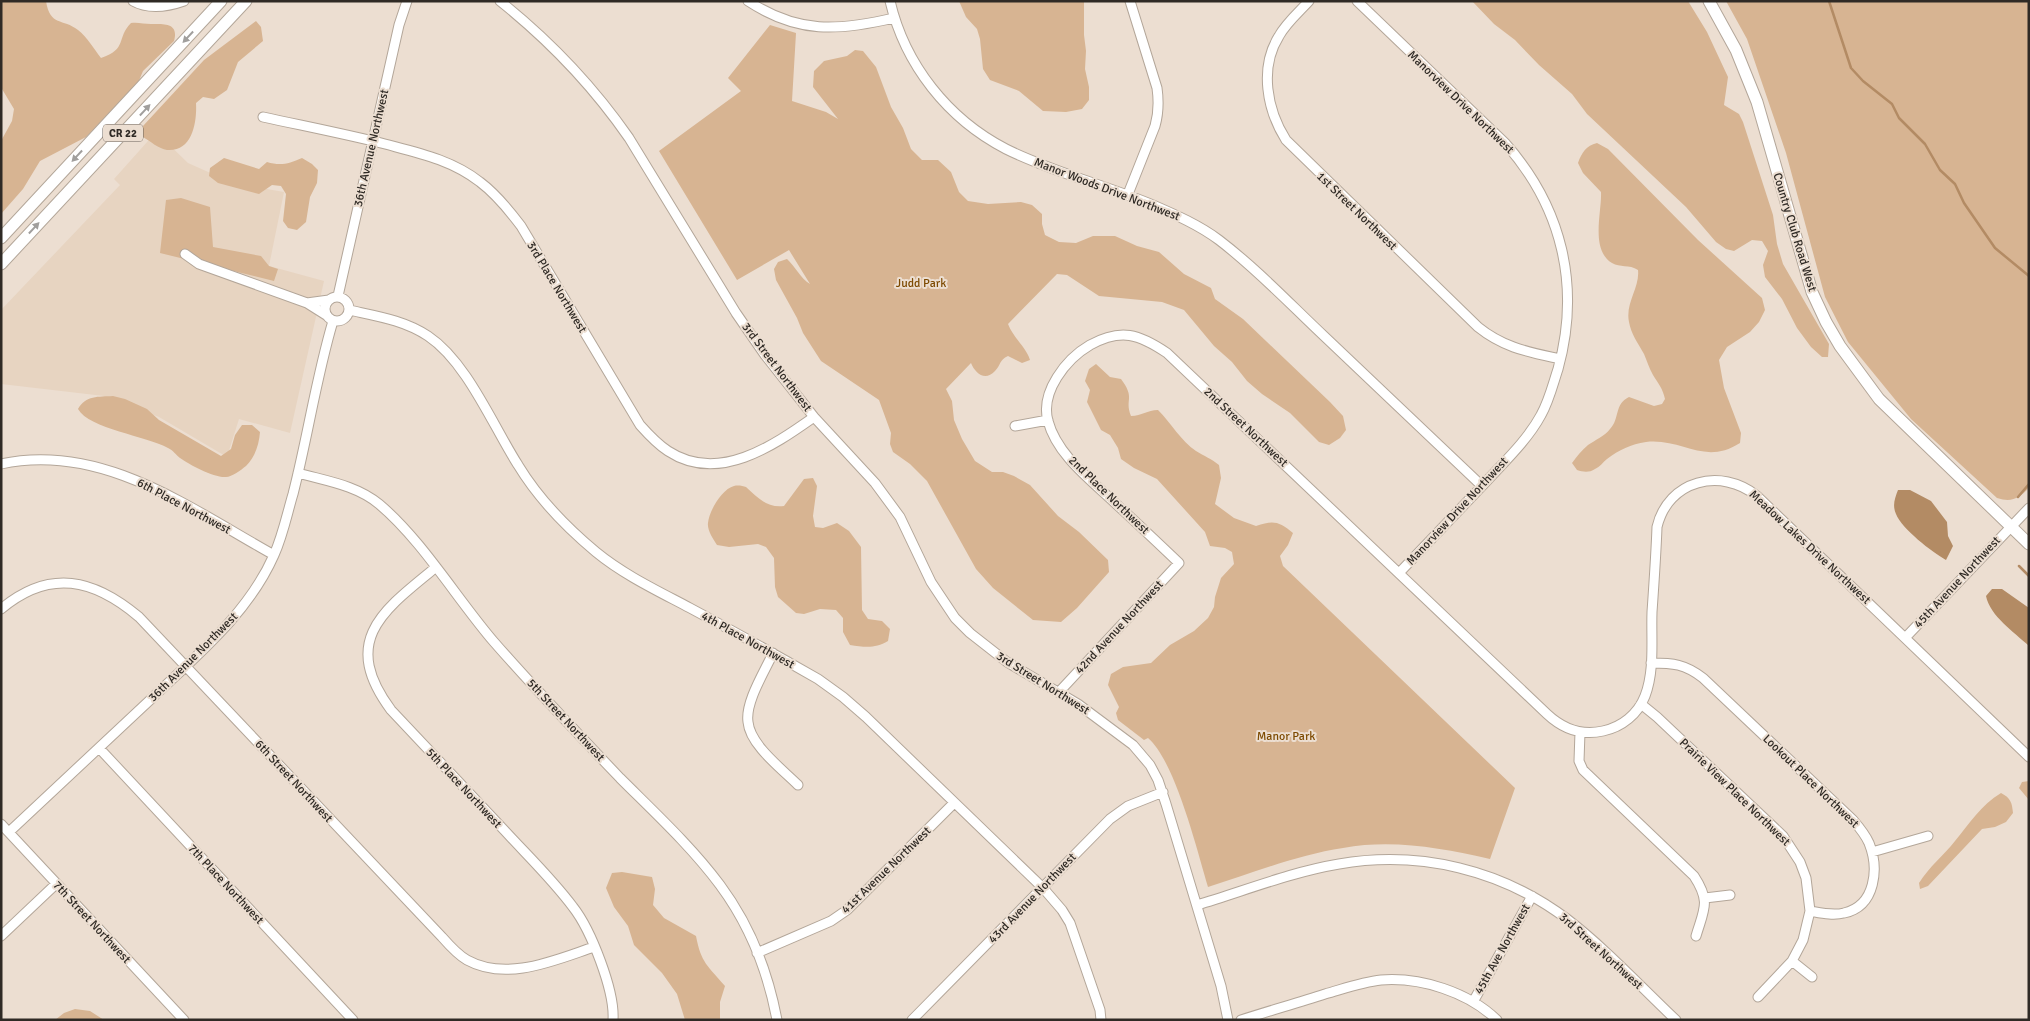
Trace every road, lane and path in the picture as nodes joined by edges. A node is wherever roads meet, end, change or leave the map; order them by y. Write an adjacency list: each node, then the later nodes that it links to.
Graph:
1 (133, 1): 2 (street)
2 (184, 1)
3 (221, 1): 17 (main road, CR 22, one-way to 17)
4 (246, 1): 19 (main road, CR 22, one-way to 4)
5 (407, 1): 15 (street, 36th Avenue Northwest)
6 (500, 1): 25 (street, 3rd Street Northwest)
7 (748, 1): 13 (street)
8 (890, 1): 13 (street, Manor Woods Drive Northwest)
9 (1130, 1): 16 (street)
10 (1309, 1): 24 (street, 1st Street Northwest)
11 (1357, 1): 24 (street, Manorview Drive Northwest)
12 (1709, 1): 32 (main road, Country Club Road West)
13 (894, 18): 16 (street, Manor Woods Drive Northwest)
14 (263, 117): 15 (street, 3rd Place Northwest)
15 (373, 141): 20 (street, 36th Avenue Northwest); 25 (street, 3rd Place Northwest)
16 (1128, 194): 30 (street, Manor Woods Drive Northwest)
17 (1, 238)
18 (185, 254): 21 (street)
19 (1, 264)
20 (334, 298): 21 (street); 22 (street); 23 (street, 36th Avenue Northwest)
21 (307, 303): 23 (street)
22 (350, 310): 23 (street); 40 (street, 4th Place Northwest)
23 (330, 318): 29 (street, 36th Avenue Northwest)
24 (1560, 359): 30 (street, Manorview Drive Northwest)
25 (814, 417): 43 (street, 3rd Street Northwest)
26 (1048, 420): 27 (street); 35 (street, 2nd Place Northwest); 37 (street, 2nd Street Northwest)
27 (1015, 426)
28 (1, 464): 34 (street, 6th Place Northwest)
29 (298, 473): 34 (street, 36th Avenue Northwest); 36 (street, 5th Street Northwest)
30 (1482, 486): 37 (street, Manorview Drive Northwest)
31 (2029, 508): 32 (street, 45th Avenue Northwest)
32 (2010, 526): 33 (main road, Country Club Road West); 39 (street, 45th Avenue Northwest)
33 (2029, 544)
34 (274, 555): 42 (street, 36th Avenue Northwest)
35 (1179, 563): 43 (street, 42nd Avenue Northwest)
36 (435, 568): 64 (street, 5th Place Northwest); 65 (street, 5th Street Northwest)
37 (1399, 573): 45 (street, Meadow Lakes Drive Northwest)
38 (1, 609): 42 (street, 6th Street Northwest)
39 (1904, 638): 41 (street, Meadow Lakes Drive Northwest); 47 (street, Meadow Lakes Drive Northwest)
40 (773, 653): 48 (street); 50 (street, 4th Place Northwest)
41 (1651, 663): 44 (street, Meadow Lakes Drive Northwest); 54 (street, Lookout Place Northwest)
42 (186, 666): 46 (street, 36th Avenue Northwest); 64 (street, 6th Street Northwest)
43 (1059, 692): 49 (street, 3rd Street Northwest)
44 (1641, 704): 45 (street, Meadow Lakes Drive Northwest); 61 (street, Prairie View Place Northwest)
45 (1580, 732): 59 (street)
46 (99, 748): 52 (street, 36th Avenue Northwest); 71 (street, 7th Place Northwest)
47 (2029, 757)
48 (798, 785)
49 (1163, 792): 56 (street, 43rd Avenue Northwest); 60 (street, 3rd Street Northwest)
50 (954, 803): 56 (street, 4th Place Northwest); 65 (street, 41st Avenue Northwest)
51 (1, 824): 52 (street, 7th Street Northwest)
52 (9, 832): 55 (street, 7th Street Northwest)
53 (1928, 836): 54 (street)
54 (1872, 852): 61 (street, Lookout Place Northwest)
55 (56, 884): 62 (street); 70 (street, 7th Street Northwest)
56 (1043, 888): 74 (street, 43rd Avenue Northwest); 75 (street, 4th Place Northwest)
57 (1730, 895): 59 (street)
58 (1532, 896): 60 (street, 3rd Street Northwest); 69 (street, 45th Ave Northwest); 79 (street, 3rd Street Northwest)
59 (1705, 898): 63 (street)
60 (1198, 905): 76 (street)
61 (1810, 911): 66 (street, Prairie View Place Northwest)
62 (1, 936)
63 (1696, 936)
64 (594, 947): 72 (street, 5th Place Northwest)
65 (757, 953): 73 (street, 5th Street Northwest)
66 (1792, 961): 67 (street); 68 (street, Prairie View Place Northwest)
67 (1812, 977)
68 (1758, 997)
69 (1473, 1002): 77 (street); 78 (street)
70 (184, 1020)
71 (353, 1020)
72 (613, 1020)
73 (777, 1020)
74 (912, 1020)
75 (1101, 1020)
76 (1228, 1020)
77 (1241, 1020)
78 (1497, 1020)
79 (1676, 1020)

